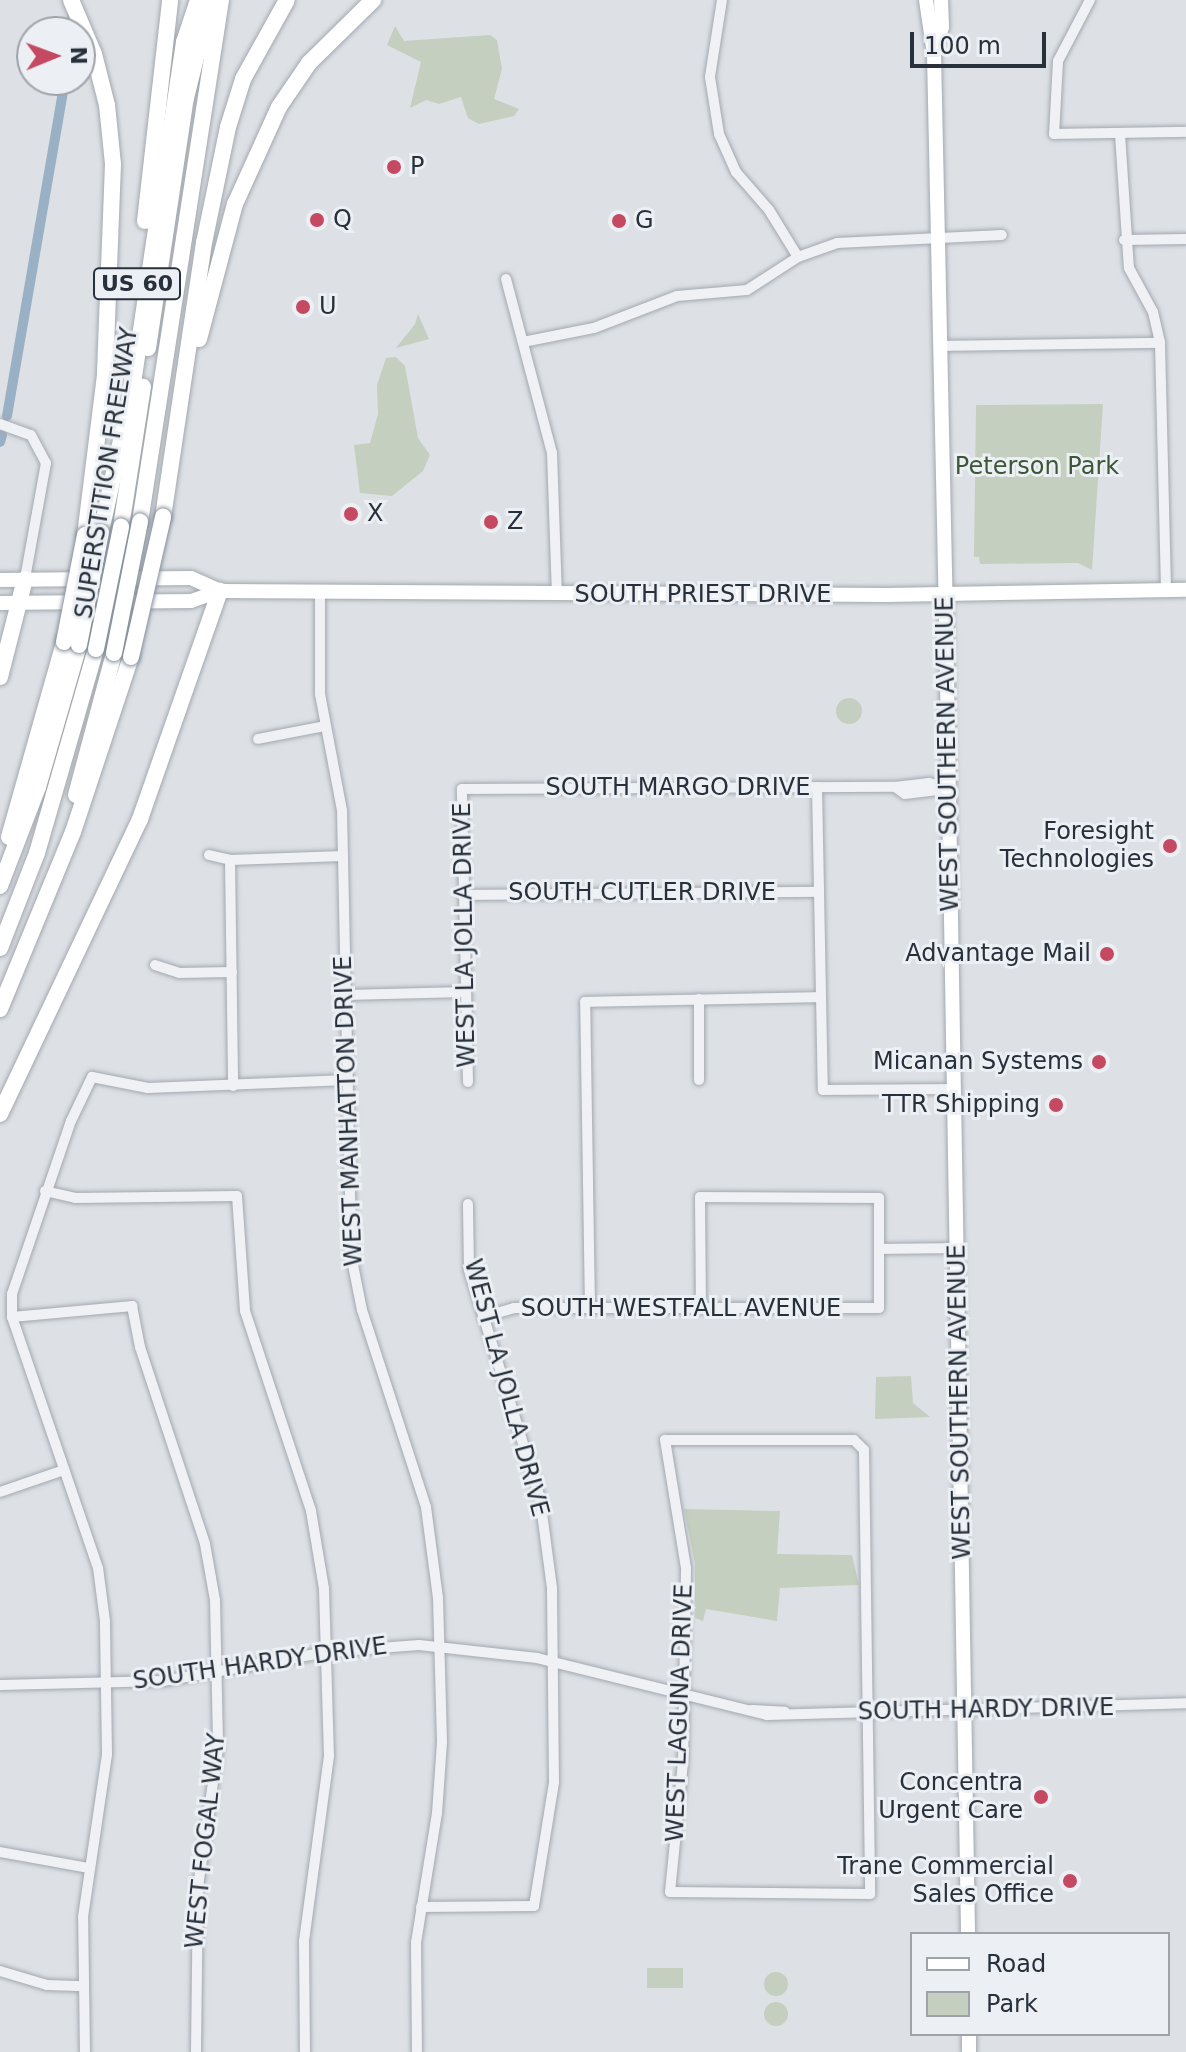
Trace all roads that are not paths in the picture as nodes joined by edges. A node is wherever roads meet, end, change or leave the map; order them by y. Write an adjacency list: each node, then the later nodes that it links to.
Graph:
1 (71, 0): 27 (highway)
2 (170, 0): 27 (highway, SUPERSTITION FREEWAY / US 60)
3 (198, 0): 12 (highway)
4 (210, 0): 12 (highway)
5 (221, 0): 39 (highway, bridge)
6 (287, 0): 26 (highway, US 60)
7 (373, 0): 26 (highway)
8 (722, 0): 20 (street)
9 (926, 0): 13 (main road, WEST SOUTHERN AVENUE)
10 (941, 0): 13 (main road, WEST SOUTHERN AVENUE)
11 (1090, 0): 15 (street)
12 (190, 44): 27 (highway); 53 (highway, bridge)
13 (934, 54): 17 (main road, WEST SOUTHERN AVENUE)
14 (1186, 132): 15 (street)
15 (1120, 134): 19 (street)
16 (1002, 235): 17 (street)
17 (937, 236): 20 (street); 24 (main road, WEST SOUTHERN AVENUE)
18 (1186, 239): 19 (street)
19 (1124, 240): 23 (street)
20 (798, 257): 22 (street)
21 (506, 279): 22 (street)
22 (523, 342): 34 (street)
23 (1160, 343): 24 (street); 30 (street)
24 (940, 346): 35 (main road, WEST SOUTHERN AVENUE)
25 (0, 424): 28 (street)
26 (176, 430): 39 (highway, US 60, bridge)
27 (93, 534): 38 (highway, SUPERSTITION FREEWAY / US 60, bridge)
28 (25, 579): 29 (main road, SOUTH PRIEST DRIVE); 32 (main road, SOUTH PRIEST DRIVE); 37 (highway)
29 (0, 580)
30 (1166, 590): 31 (main road, SOUTH PRIEST DRIVE); 35 (main road, SOUTH PRIEST DRIVE)
31 (1186, 590)
32 (220, 591): 33 (main road, SOUTH PRIEST DRIVE); 37 (main road, SOUTH PRIEST DRIVE); 66 (highway)
33 (320, 591): 34 (main road, SOUTH PRIEST DRIVE); 41 (street, WEST MANHATTON DRIVE)
34 (557, 594): 35 (main road, SOUTH PRIEST DRIVE)
35 (945, 595): 44 (main road, WEST SOUTHERN AVENUE)
36 (0, 603): 37 (main road, SOUTH PRIEST DRIVE)
37 (19, 603): 40 (highway)
38 (71, 644): 49 (highway); 50 (highway, SUPERSTITION FREEWAY / US 60)
39 (122, 655): 60 (highway, US 60)
40 (0, 677)
41 (325, 726): 42 (street); 47 (street, WEST MANHATTON DRIVE)
42 (258, 739)
43 (817, 787): 44 (street, SOUTH MARGO DRIVE); 45 (street, SOUTH MARGO DRIVE); 51 (street)
44 (949, 788): 65 (main road, WEST SOUTHERN AVENUE)
45 (462, 789): 52 (street, WEST LA JOLLA DRIVE)
46 (209, 855): 48 (street)
47 (343, 856): 48 (street); 57 (street, WEST MANHATTON DRIVE)
48 (230, 860): 55 (street)
49 (0, 870)
50 (0, 886)
51 (819, 892): 52 (street, SOUTH CUTLER DRIVE); 58 (street)
52 (465, 895): 56 (street, WEST LA JOLLA DRIVE)
53 (0, 948)
54 (155, 965): 55 (street)
55 (232, 972): 64 (street)
56 (466, 992): 57 (street); 63 (street, WEST LA JOLLA DRIVE)
57 (345, 995): 61 (street, WEST MANHATTON DRIVE)
58 (821, 997): 59 (street); 65 (street)
59 (699, 999): 62 (street); 72 (street)
60 (0, 1009)
61 (347, 1080): 64 (street); 77 (street, WEST MANHATTON DRIVE)
62 (699, 1080)
63 (468, 1082)
64 (233, 1086): 67 (street)
65 (953, 1089): 69 (main road, WEST SOUTHERN AVENUE)
66 (0, 1114)
67 (45, 1191): 73 (street); 78 (street)
68 (468, 1204): 74 (street, WEST LA JOLLA DRIVE)
69 (957, 1248): 70 (street); 85 (main road, WEST SOUTHERN AVENUE)
70 (880, 1249): 71 (street, SOUTH WESTFALL AVENUE); 71 (street)
71 (701, 1308): 72 (street, SOUTH WESTFALL AVENUE)
72 (590, 1309): 74 (street, SOUTH WESTFALL AVENUE)
73 (12, 1317): 75 (street); 80 (street, WEST FOGAL WAY)
74 (483, 1317): 79 (street, WEST LA JOLLA DRIVE)
75 (64, 1470): 76 (street); 81 (street)
76 (0, 1492)
77 (440, 1646): 78 (street, SOUTH HARDY DRIVE); 79 (street, SOUTH HARDY DRIVE); 89 (street, WEST MANHATTON DRIVE)
78 (327, 1652): 80 (street, SOUTH HARDY DRIVE); 95 (street)
79 (554, 1662): 83 (street, SOUTH HARDY DRIVE); 89 (street, WEST LA JOLLA DRIVE)
80 (217, 1672): 81 (street, SOUTH HARDY DRIVE); 94 (street, WEST FOGAL WAY)
81 (107, 1684): 82 (street, SOUTH HARDY DRIVE); 88 (street)
82 (0, 1685)
83 (685, 1698): 86 (street, SOUTH HARDY DRIVE); 86 (street, WEST LAGUNA DRIVE); 86 (street, WEST LAGUNA DRIVE)
84 (1186, 1703): 85 (street, SOUTH HARDY DRIVE)
85 (965, 1711): 86 (street, SOUTH HARDY DRIVE); 90 (main road, WEST SOUTHERN AVENUE)
86 (868, 1712)
87 (0, 1852): 88 (street)
88 (89, 1868): 92 (street)
89 (421, 1907): 96 (street, WEST MANHATTON DRIVE)
90 (968, 1932)
91 (0, 1971): 92 (street)
92 (84, 1986): 93 (street)
93 (85, 2052)
94 (196, 2052)
95 (305, 2052)
96 (417, 2052)

